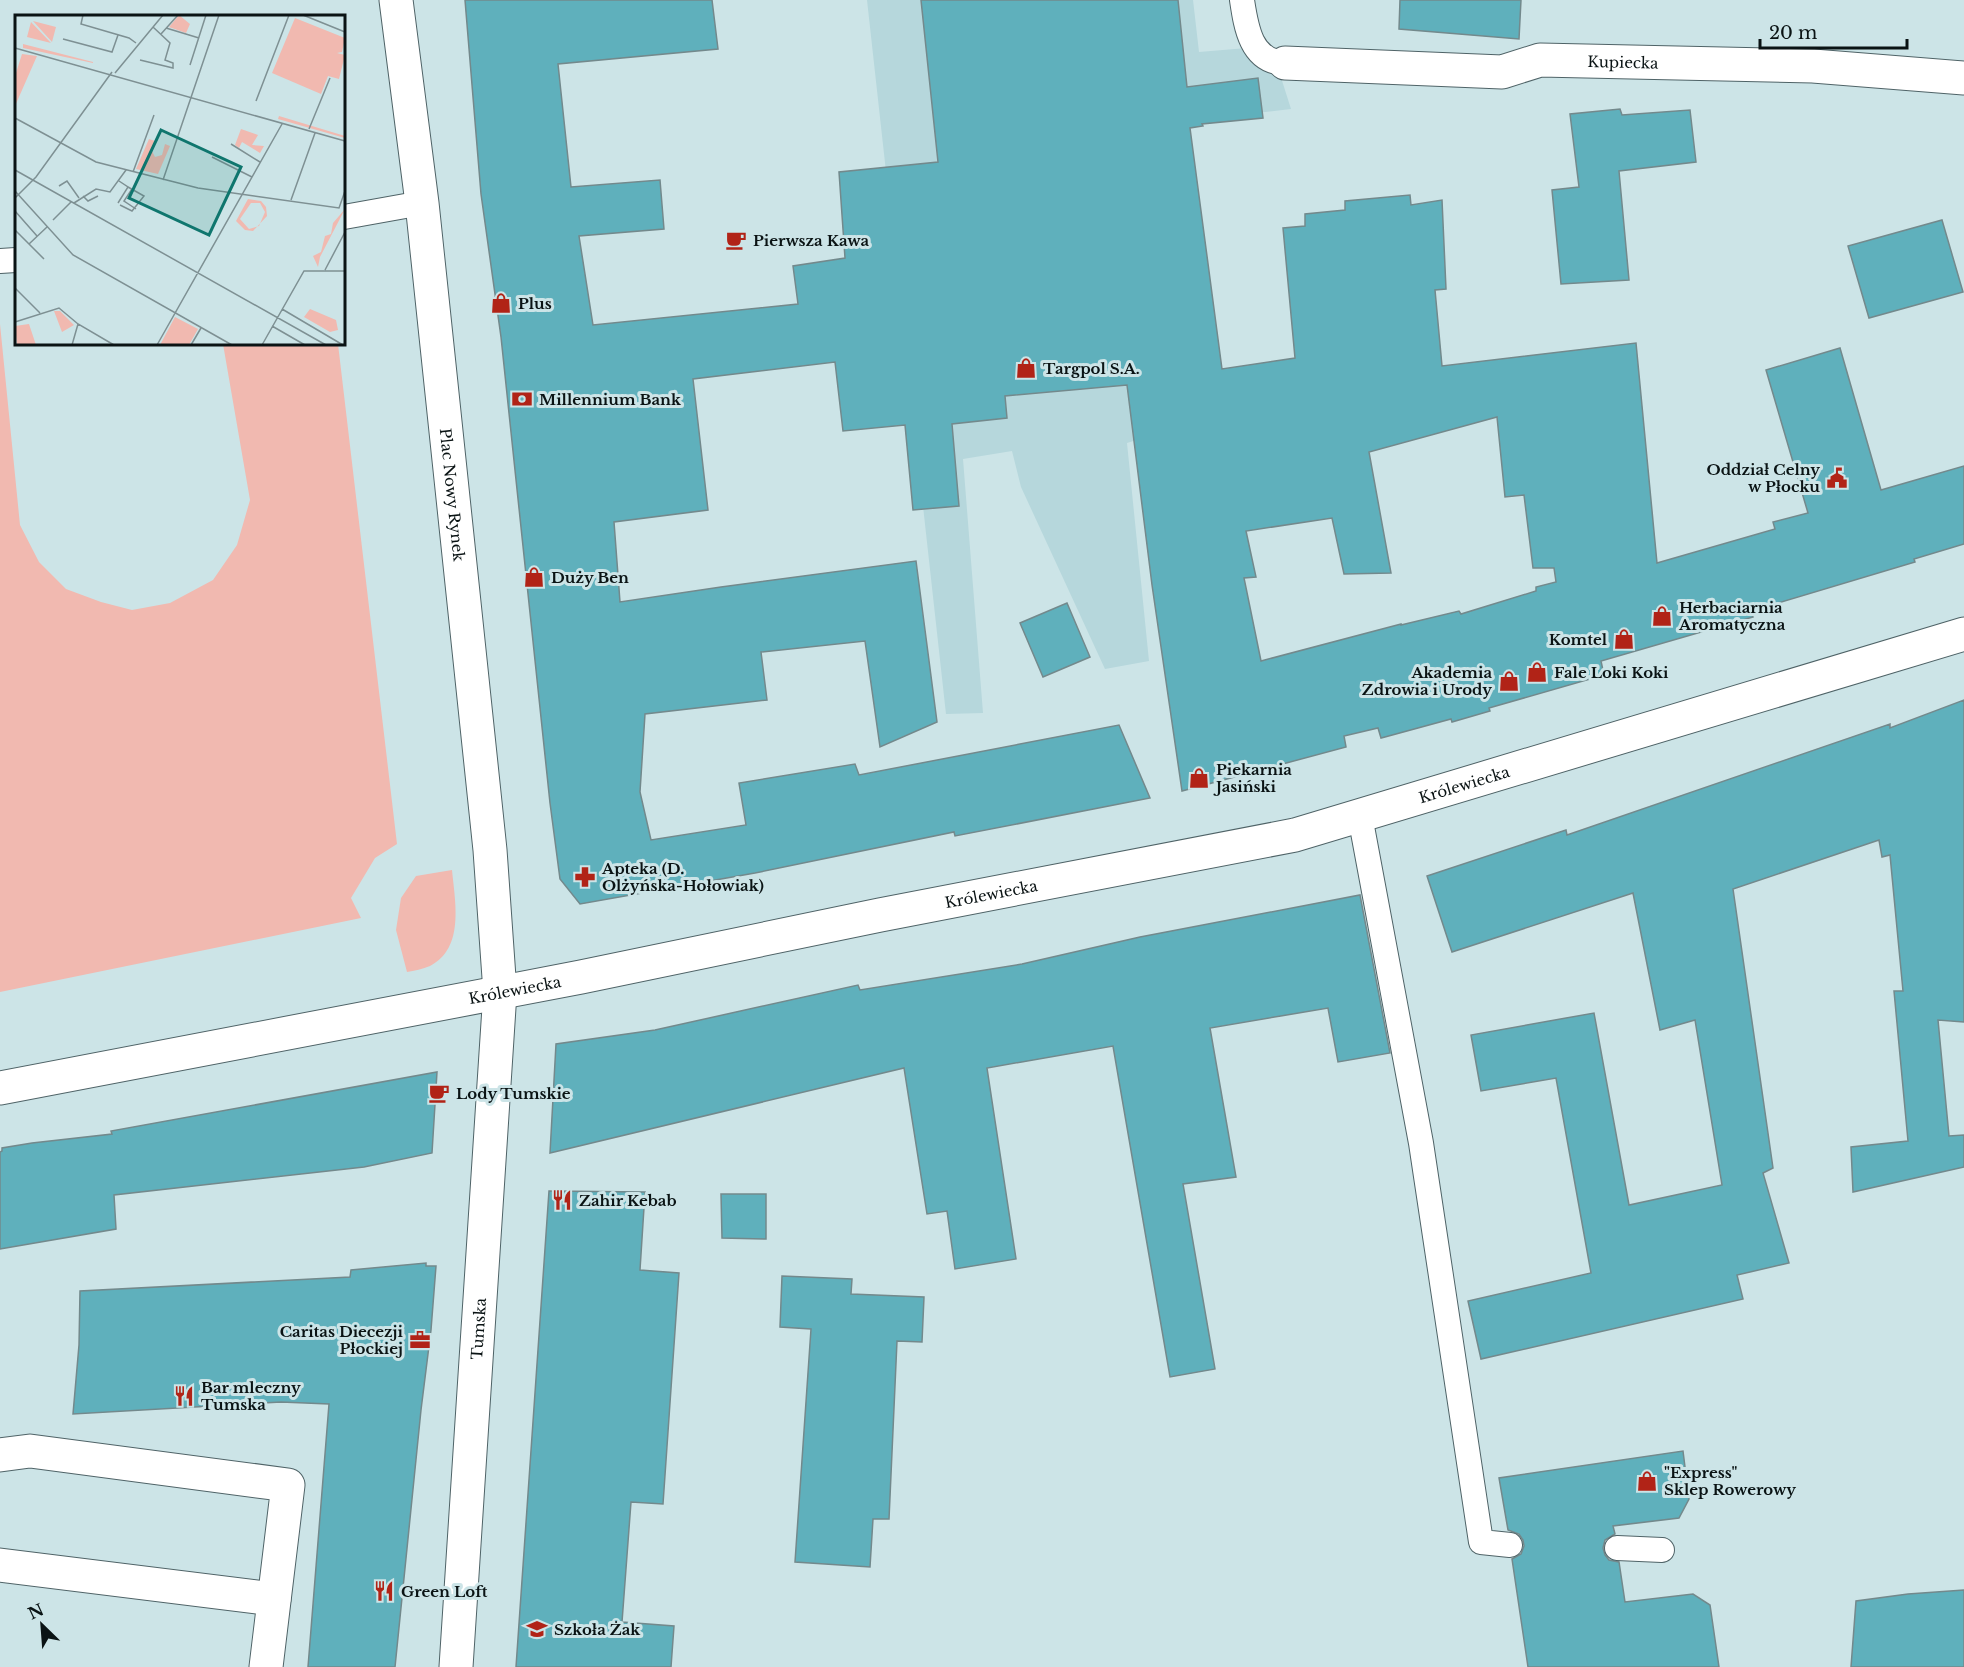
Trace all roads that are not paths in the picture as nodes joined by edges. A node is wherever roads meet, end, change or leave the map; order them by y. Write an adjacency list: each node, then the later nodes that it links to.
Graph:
1 (396, 0): 5 (street, Plac Nowy Rynek)
2 (1242, 0): 3 (lane)
3 (1285, 63): 4 (street, Kupiecka)
4 (1964, 78)
5 (422, 203): 6 (lane); 11 (street, Plac Nowy Rynek)
6 (345, 217)
7 (15, 260): 8 (lane)
8 (0, 261)
9 (1964, 634): 10 (street, Królewiecka)
10 (1360, 816): 11 (street, Królewiecka); 14 (lane)
11 (500, 992): 12 (street, Królewiecka); 20 (street, Tumska)
12 (0, 1088)
13 (0, 1455): 18 (street)
14 (1510, 1545)
15 (1617, 1548): 16 (lane)
16 (1662, 1550)
17 (0, 1565): 18 (street)
18 (274, 1599): 19 (street)
19 (266, 1667)
20 (456, 1667)

